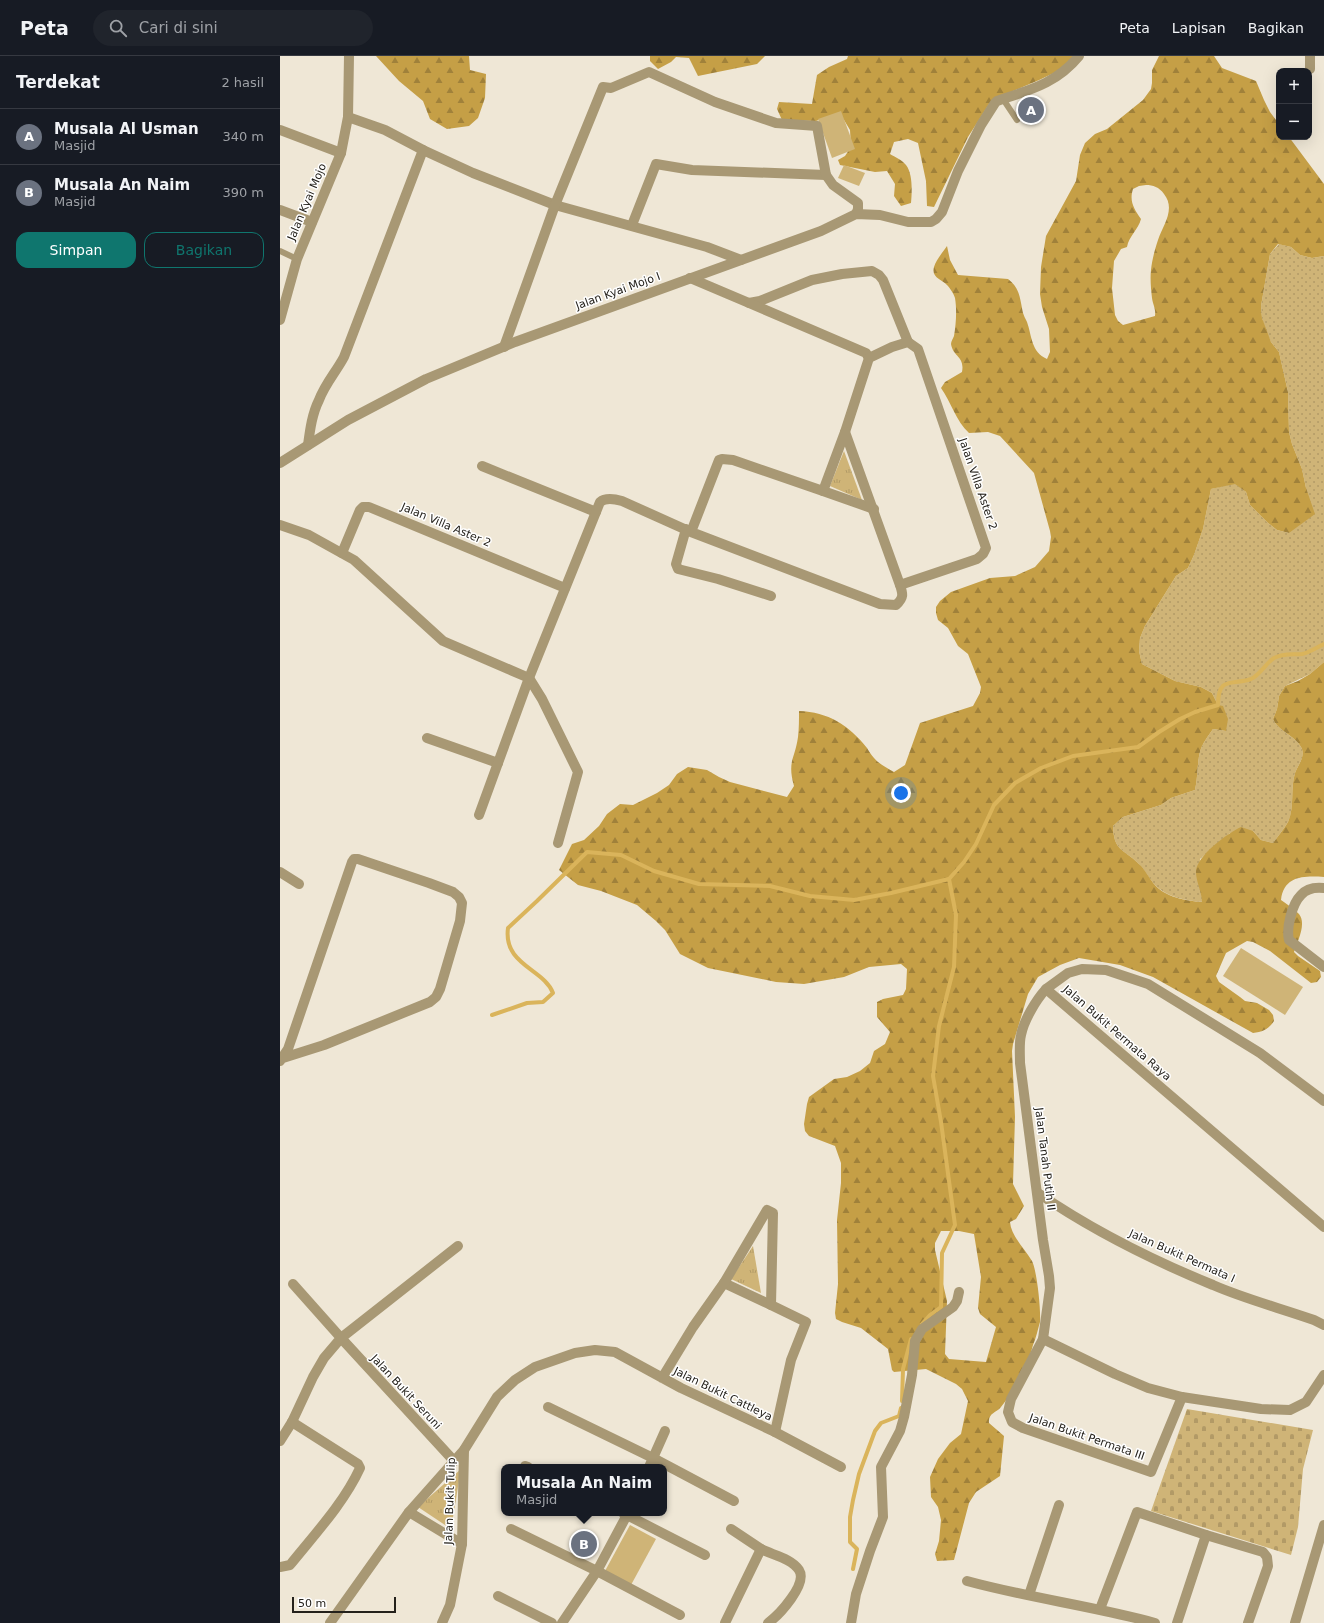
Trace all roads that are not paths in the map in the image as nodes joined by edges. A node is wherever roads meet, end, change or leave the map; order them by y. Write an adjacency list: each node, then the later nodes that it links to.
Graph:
1 (349, 56): 6 (street, Jalan Kyai Mojo)
2 (1079, 56): 5 (street)
3 (1310, 56): 4 (street)
4 (1310, 68)
5 (1003, 99): 7 (lane); 14 (street, Jalan Kyai Mojo I)
6 (348, 117): 9 (street); 10 (street, Jalan Kyai Mojo)
7 (1017, 120)
8 (280, 130): 10 (street)
9 (423, 150): 12 (street); 28 (street)
10 (341, 153): 15 (street, Jalan Kyai Mojo)
11 (826, 175): 12 (street); 14 (street); 16 (street)
12 (555, 205): 16 (street); 25 (street)
13 (280, 210): 15 (street)
14 (856, 214): 19 (street, Jalan Kyai Mojo I)
15 (312, 222): 18 (street, Jalan Kyai Mojo)
16 (632, 225): 19 (street)
17 (280, 251): 18 (lane)
18 (297, 259): 22 (street, Jalan Kyai Mojo)
19 (741, 260): 20 (street, Jalan Kyai Mojo I)
20 (690, 278): 21 (street); 25 (street, Jalan Kyai Mojo I)
21 (749, 303): 24 (street, Jalan Villa Aster 2); 26 (street)
22 (282, 304): 23 (street, Jalan Kyai Mojo)
23 (280, 320)
24 (908, 342): 26 (street); 37 (street, Jalan Villa Aster 2)
25 (504, 347): 28 (street, Jalan Kyai Mojo I)
26 (869, 358): 27 (street)
27 (845, 432): 31 (street); 32 (street)
28 (308, 445): 29 (street, Jalan Kyai Mojo I)
29 (280, 463)
30 (482, 466): 33 (street)
31 (823, 491): 32 (street); 35 (street)
32 (874, 509): 37 (street)
33 (596, 512): 35 (street); 38 (street)
34 (280, 525): 36 (street)
35 (689, 530): 37 (street); 39 (street)
36 (342, 553): 38 (street, Jalan Villa Aster 2); 40 (street)
37 (900, 585)
38 (565, 588): 40 (street)
39 (771, 596)
40 (529, 678): 42 (street); 44 (street)
41 (427, 738): 42 (street)
42 (498, 763): 43 (street)
43 (479, 815)
44 (558, 843)
45 (280, 872): 46 (street)
46 (300, 884)
47 (1324, 888): 48 (street)
48 (1324, 967)
49 (1046, 989): 51 (street, Jalan Bukit Permata Raya); 52 (street, Jalan Tanah Putih II); 53 (street, Jalan Bukit Permata Raya)
50 (281, 1060): 50 (street)
51 (1324, 1101)
52 (1038, 1193): 59 (street, Jalan Bukit Permata I); 61 (street, Jalan Tanah Putih II)
53 (1324, 1227)
54 (458, 1246): 60 (street)
55 (724, 1283): 58 (street, Jalan Bukit Cattleya); 58 (street, Jalan Bukit Cattleya); 63 (street, Jalan Bukit Cattleya)
56 (293, 1284): 60 (street, Jalan Bukit Seruni)
57 (959, 1292): 100 (street)
58 (771, 1305): 68 (street, Jalan Bukit Cattleya)
59 (1324, 1325)
60 (341, 1338): 66 (street); 71 (street, Jalan Bukit Seruni)
61 (1043, 1339): 64 (street); 64 (street, Jalan Bukit Permata III)
62 (1324, 1375): 64 (street)
63 (662, 1378): 68 (street, Jalan Bukit Cattleya); 70 (street, Jalan Bukit Cattleya)
64 (1182, 1397)
65 (548, 1407): 72 (street)
66 (292, 1422): 69 (street); 87 (street)
67 (665, 1431): 72 (street)
68 (774, 1432): 73 (street, Jalan Bukit Cattleya)
69 (280, 1441)
70 (464, 1450): 71 (street, Jalan Bukit Cattleya); 84 (street, Jalan Bukit Tulip)
71 (454, 1461): 77 (street, Jalan Bukit Cattleya)
72 (651, 1462)
73 (841, 1467)
74 (667, 1470): 75 (street)
75 (734, 1501)
76 (1059, 1505): 90 (street)
77 (409, 1512): 84 (street); 94 (street, Jalan Bukit Cattleya)
78 (625, 1516): 88 (street)
79 (630, 1516): 86 (street)
80 (1324, 1525): 104 (street)
81 (511, 1529): 88 (street)
82 (731, 1529): 85 (street)
83 (1206, 1535): 92 (street); 102 (street); 103 (street)
84 (462, 1544): 95 (street, Jalan Bukit Tulip)
85 (761, 1549): 98 (street); 99 (street)
86 (705, 1555)
87 (280, 1567)
88 (597, 1571): 93 (street); 97 (street)
89 (967, 1581): 90 (street)
90 (1029, 1595): 92 (street)
91 (498, 1596): 96 (street)
92 (1100, 1609): 101 (street)
93 (680, 1615)
94 (330, 1623)
95 (442, 1623)
96 (552, 1623)
97 (562, 1623)
98 (724, 1623)
99 (768, 1623)
100 (851, 1623)
101 (1155, 1623)
102 (1177, 1623)
103 (1248, 1623)
104 (1295, 1623)

